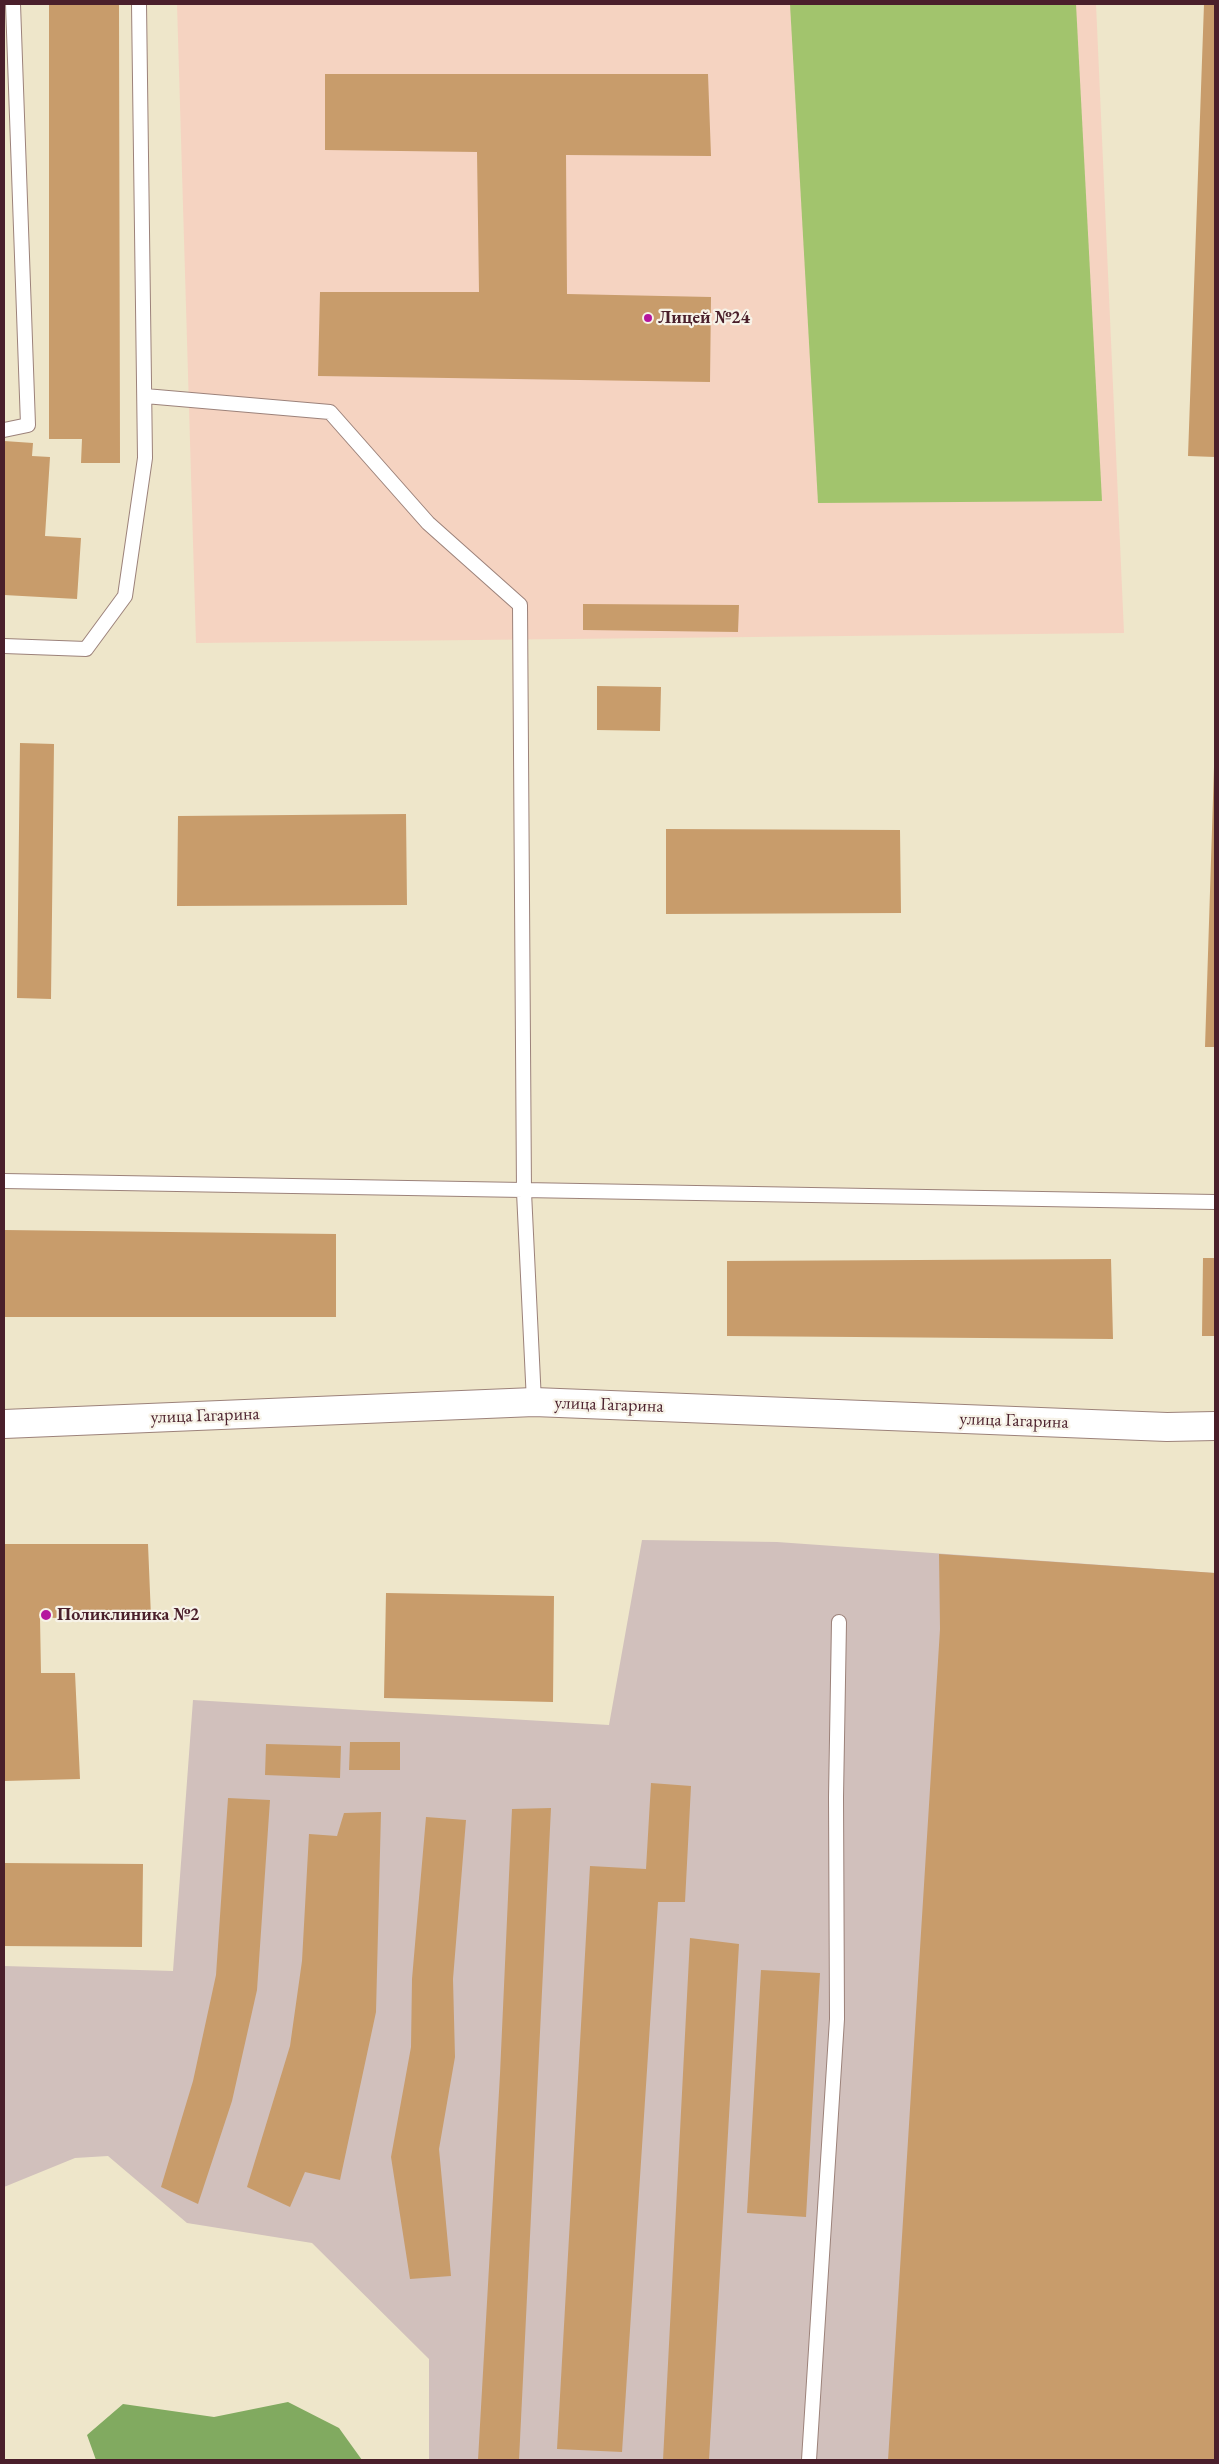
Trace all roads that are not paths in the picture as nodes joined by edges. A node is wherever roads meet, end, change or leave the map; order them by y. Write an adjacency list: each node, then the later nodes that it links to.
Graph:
1 (13, 4): 4 (lane)
2 (139, 4): 3 (lane)
3 (145, 396): 5 (lane); 7 (lane)
4 (4, 430)
5 (4, 646)
6 (4, 1181): 7 (lane)
7 (524, 1192): 8 (lane); 9 (lane)
8 (1215, 1202)
9 (534, 1402): 10 (street, улица Гагарина); 11 (street, улица Гагарина)
10 (4, 1424)
11 (1215, 1426)
12 (839, 1622): 13 (lane)
13 (809, 2460)

